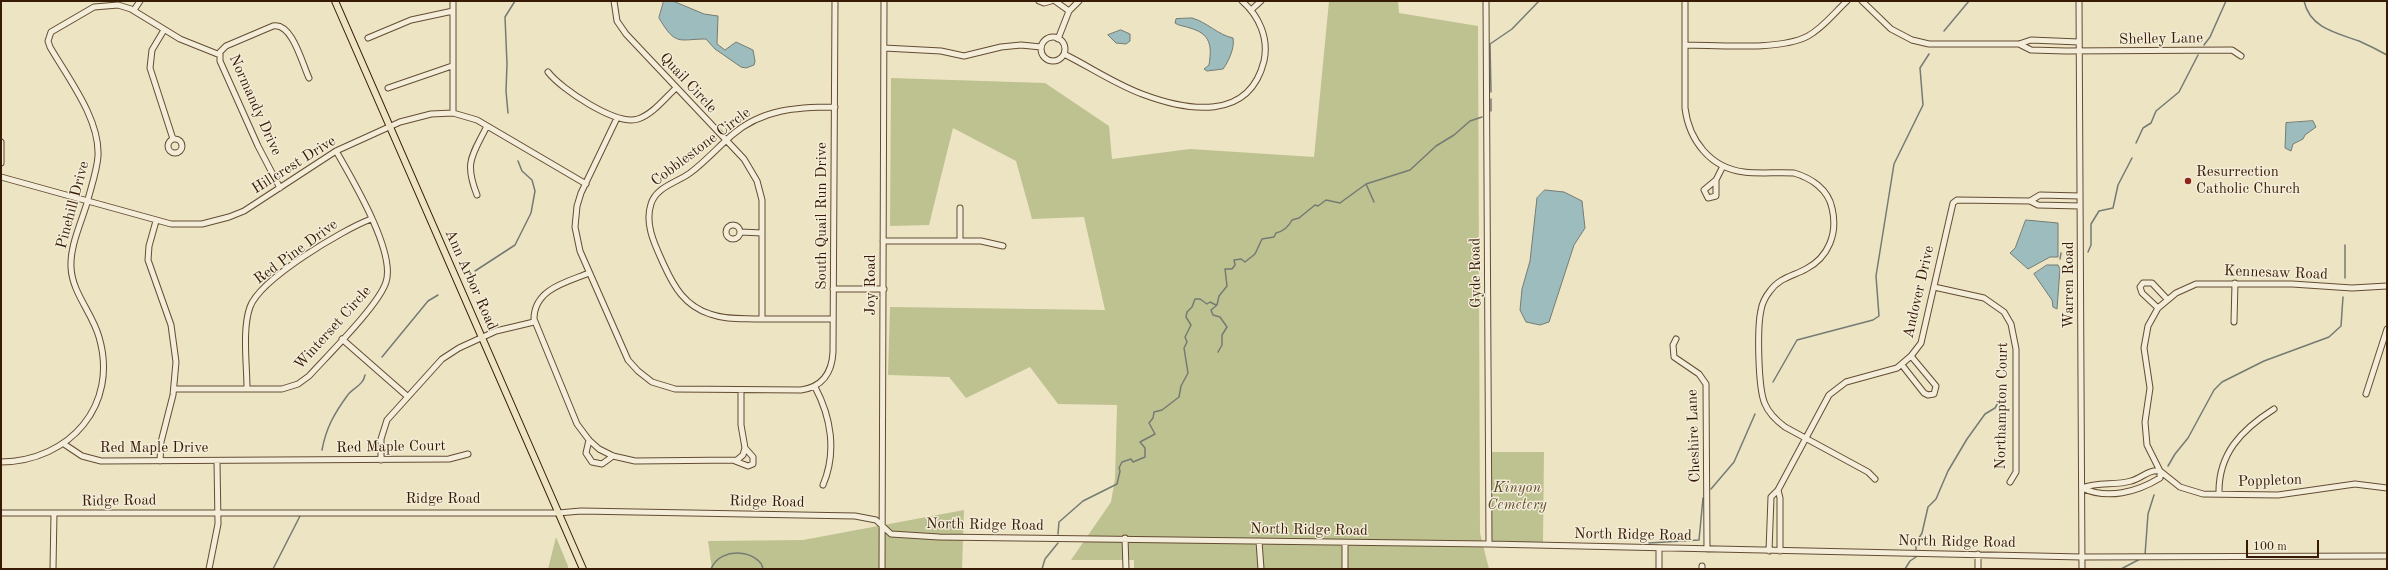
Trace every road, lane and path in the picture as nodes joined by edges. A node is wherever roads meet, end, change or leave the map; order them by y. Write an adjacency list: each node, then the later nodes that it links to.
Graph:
1 (140, 1): 18 (street)
2 (335, 1): 44 (main road, Ann Arbor Road)
3 (453, 1): 20 (street)
4 (614, 1): 39 (street, Quail Circle)
5 (835, 1): 40 (street, South Quail Run Drive)
6 (884, 1): 30 (street, Joy Road)
7 (1039, 1): 8 (street)
8 (1051, 1)
9 (1055, 1): 21 (street)
10 (1079, 1): 21 (street)
11 (1242, 1): 19 (street)
12 (1261, 1): 19 (street)
13 (1486, 1): 121 (street, Gyde Road)
14 (1685, 1): 28 (street)
15 (1846, 1): 28 (street)
16 (1862, 1): 27 (street)
17 (2079, 1): 26 (street, Warren Road)
18 (134, 10): 22 (street, Normandy Drive); 23 (street, Normandy Drive)
19 (1251, 10): 32 (street)
20 (453, 11): 24 (street); 35 (street)
21 (1068, 11): 25 (street)
22 (164, 30): 33 (street, Normandy Drive); 45 (street)
23 (49, 36): 57 (street, Pinehill Drive)
24 (368, 38)
25 (1058, 39): 29 (street); 32 (street)
26 (2079, 42): 27 (street); 31 (street, Warren Road)
27 (2019, 44): 31 (street, Shelley Lane)
28 (1685, 45): 50 (street)
29 (1041, 47): 30 (street); 32 (street)
30 (884, 48): 65 (street, Joy Road)
31 (2079, 51): 34 (street, Shelley Lane); 56 (street, Warren Road)
32 (1064, 54)
33 (220, 55): 37 (street); 54 (street, Normandy Drive)
34 (2241, 56)
35 (452, 66): 38 (street); 41 (street)
36 (548, 72): 42 (street)
37 (309, 78)
38 (388, 88)
39 (676, 88): 42 (street); 46 (street, Quail Circle)
40 (834, 107): 46 (street, Cobblestone Circle); 72 (street, South Quail Run Drive)
41 (453, 113): 43 (street, Hillcrest Drive); 44 (street, Hillcrest Drive)
42 (617, 118): 53 (street)
43 (487, 126): 53 (street, Hillcrest Drive); 55 (street)
44 (390, 127): 48 (street, Hillcrest Drive); 82 (main road, Ann Arbor Road)
45 (173, 139)
46 (726, 140): 64 (street, Quail Circle); 76 (street, Cobblestone Circle)
47 (1, 142): 49 (street)
48 (336, 151): 54 (street, Hillcrest Drive); 61 (street, Winterset Circle)
49 (1, 163)
50 (1722, 166): 52 (street); 93 (street)
51 (1, 177): 57 (street, Hillcrest Drive)
52 (1716, 180)
53 (586, 184): 68 (street)
54 (280, 188): 62 (street, Hillcrest Drive)
55 (477, 195)
56 (2080, 196): 58 (street, Andover Drive); 59 (street, Warren Road)
57 (87, 201): 62 (street, Hillcrest Drive); 95 (street, Pinehill Drive)
58 (2030, 201): 59 (street, Andover Drive); 71 (street, Andover Drive)
59 (2080, 206): 109 (street, Warren Road)
60 (960, 208): 66 (street)
61 (371, 219): 81 (street, Winterset Circle); 88 (street, Red Pine Drive)
62 (156, 221): 87 (street)
63 (741, 232): 64 (street)
64 (762, 232): 76 (street, Quail Circle)
65 (883, 241): 66 (street); 73 (street, Joy Road)
66 (960, 241): 67 (street)
67 (1003, 246)
68 (589, 273): 78 (street); 89 (street)
69 (2235, 283): 70 (street, Kennesaw Road); 74 (street, Kennesaw Road); 79 (street)
70 (2387, 286)
71 (1934, 288): 84 (street, Andover Drive); 107 (street, Northampton Court)
72 (833, 289): 73 (street); 77 (street, South Quail Run Drive)
73 (884, 289): 117 (street, Joy Road)
74 (2167, 298): 75 (street, Kennesaw Road); 75 (street)
75 (2158, 308): 105 (street, Kennesaw Road)
76 (762, 318): 77 (street, Cobblestone Circle)
77 (833, 319): 86 (street, South Quail Run Drive)
78 (534, 322): 82 (street); 94 (street)
79 (2234, 322)
80 (2387, 329): 90 (street)
81 (342, 338): 88 (street, Winterset Circle); 91 (street)
82 (482, 338): 91 (street); 115 (main road, Ann Arbor Road)
83 (1676, 339): 123 (street, Cheshire Lane)
84 (1912, 356): 85 (street, Andover Drive); 85 (street)
85 (1902, 365): 93 (street, Andover Drive)
86 (815, 387): 89 (street); 108 (street)
87 (174, 389): 88 (street, Winterset Circle); 101 (street)
88 (248, 389)
89 (741, 390): 96 (street)
90 (2366, 394)
91 (407, 396): 100 (street)
92 (2274, 410): 112 (street)
93 (1804, 438): 106 (street); 111 (street, Andover Drive)
94 (589, 440): 98 (street); 98 (street)
95 (64, 444): 101 (street, Red Maple Drive); 104 (street)
96 (745, 448): 103 (street); 103 (street)
97 (468, 454): 100 (street, Red Maple Court)
98 (613, 456): 103 (street)
99 (314, 460): 100 (street, Red Maple Court); 102 (street, Red Maple Drive)
100 (381, 460)
101 (160, 461): 102 (street, Red Maple Drive)
102 (217, 461): 113 (street)
103 (735, 461)
104 (1, 462)
105 (2160, 471): 109 (street); 109 (street); 112 (street, Poppleton)
106 (1876, 479)
107 (2010, 482)
108 (823, 485)
109 (2082, 488): 128 (street, Warren Road)
110 (2387, 488): 112 (street, Poppleton)
111 (1778, 490): 124 (street, Andover Drive); 125 (street)
112 (2219, 494)
113 (217, 511): 115 (street, Ridge Road); 116 (street, Ridge Road); 130 (street)
114 (1, 513): 116 (street, Ridge Road)
115 (558, 513): 117 (street, Ridge Road); 131 (main road, Ann Arbor Road)
116 (54, 514): 129 (street)
117 (882, 525): 118 (street, North Ridge Road); 132 (street, Joy Road)
118 (1125, 538): 119 (street, North Ridge Road); 133 (street)
119 (1259, 541): 120 (street, North Ridge Road); 134 (street)
120 (1345, 544): 121 (street, North Ridge Road); 135 (street)
121 (1489, 544): 122 (street, North Ridge Road)
122 (1659, 548): 123 (street, North Ridge Road); 136 (street)
123 (1706, 549): 124 (street, North Ridge Road)
124 (1769, 551): 125 (street, North Ridge Road)
125 (1780, 551): 126 (street, North Ridge Road)
126 (1978, 554): 128 (street, North Ridge Road); 137 (street)
127 (2387, 556): 128 (street, North Ridge Road)
128 (2082, 557): 138 (street, Warren Road)
129 (53, 569)
130 (209, 569)
131 (583, 569)
132 (882, 569)
133 (1126, 569)
134 (1261, 569)
135 (1345, 569)
136 (1659, 569)
137 (1978, 569)
138 (2082, 569)

